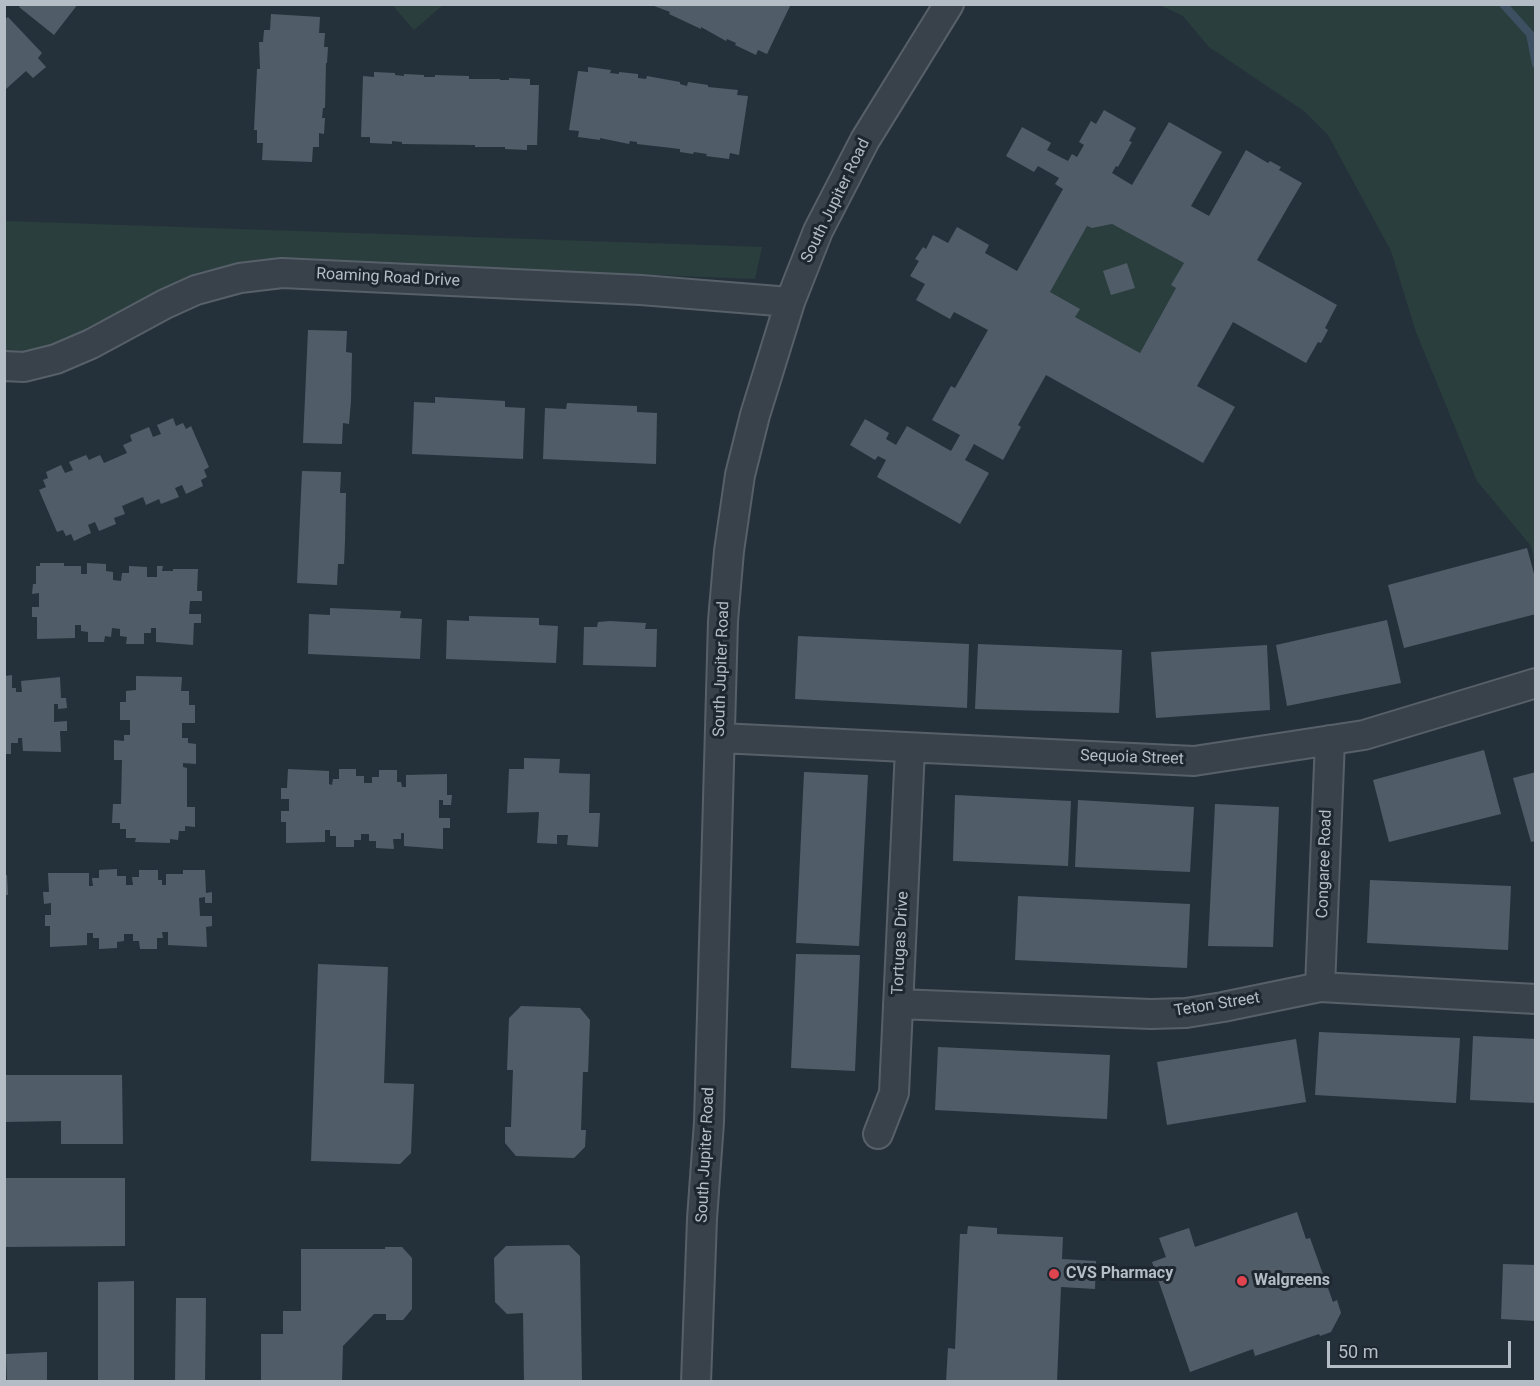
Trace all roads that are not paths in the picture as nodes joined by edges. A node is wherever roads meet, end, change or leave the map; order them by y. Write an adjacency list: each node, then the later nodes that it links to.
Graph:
1 (949, 4): 2 (street, South Jupiter Road)
2 (790, 302): 3 (street, Roaming Road Drive); 5 (street, South Jupiter Road)
3 (4, 366)
4 (1536, 683): 6 (street, Sequoia Street)
5 (720, 738): 7 (street, Sequoia Street); 12 (street, South Jupiter Road)
6 (1330, 740): 7 (street, Sequoia Street); 8 (street, Congaree Road)
7 (910, 749): 10 (street, Tortugas Drive)
8 (1320, 987): 9 (street, Teton Street); 10 (street, Teton Street)
9 (1536, 999)
10 (898, 1004): 11 (street, Tortugas Drive)
11 (878, 1134)
12 (696, 1382)

